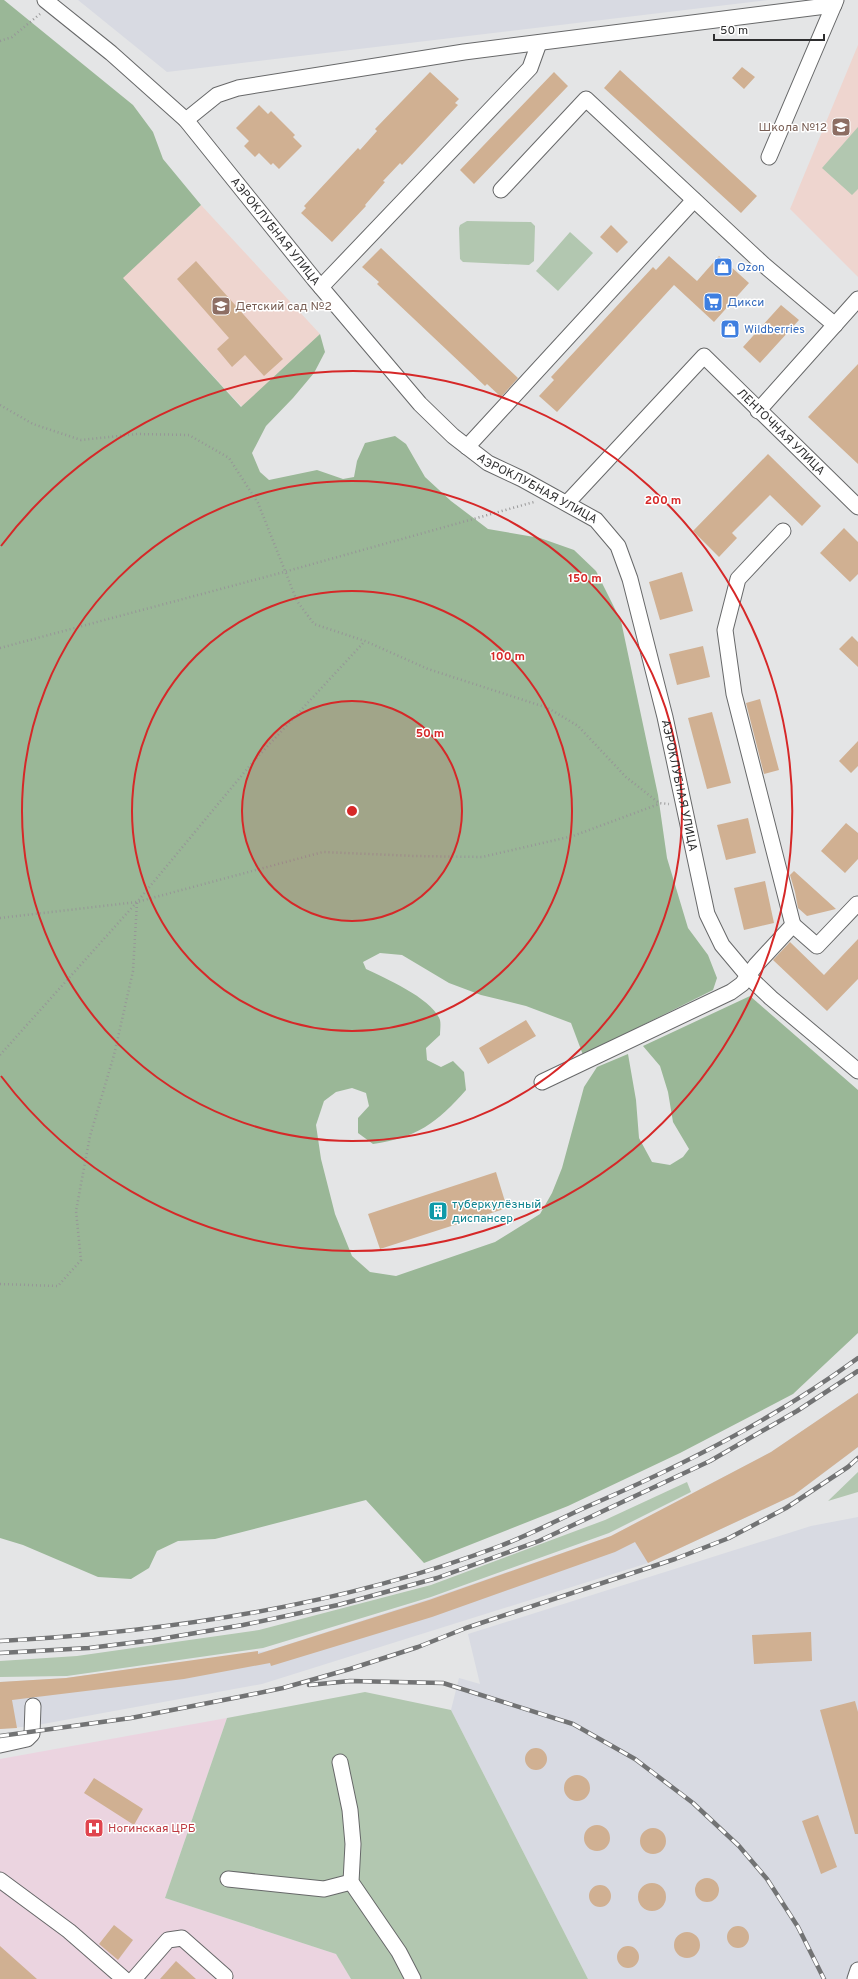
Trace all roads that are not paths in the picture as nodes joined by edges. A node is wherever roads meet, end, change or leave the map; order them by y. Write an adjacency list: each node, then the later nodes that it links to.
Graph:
1 (835, 2): 3 (street); 5 (street)
2 (48, 3): 4 (street, АЭРОКЛУБНАЯ УЛИЦА)
3 (539, 43): 4 (street); 8 (street)
4 (186, 120): 8 (street, АЭРОКЛУБНАЯ УЛИЦА)
5 (769, 156)
6 (501, 190): 7 (street)
7 (694, 200): 10 (street); 12 (street)
8 (321, 287): 12 (street, АЭРОКЛУБНАЯ УЛИЦА)
9 (858, 299): 10 (street)
10 (835, 325): 11 (street)
11 (758, 411): 13 (street, ЛЕНТОЧНАЯ УЛИЦА); 14 (street, ЛЕНТОЧНАЯ УЛИЦА)
12 (467, 447): 13 (street, АЭРОКЛУБНАЯ УЛИЦА)
13 (561, 500): 18 (street, АЭРОКЛУБНАЯ УЛИЦА)
14 (858, 507)
15 (783, 531): 17 (street)
16 (857, 904): 17 (street)
17 (793, 925): 18 (street)
18 (748, 976): 19 (street, АЭРОКЛУБНАЯ УЛИЦА); 20 (street)
19 (858, 1071)
20 (542, 1082)
21 (33, 1706): 22 (street)
22 (0, 1745)
23 (340, 1762): 26 (street)
24 (228, 1879): 26 (street)
25 (0, 1880): 29 (street)
26 (351, 1882): 31 (street)
27 (858, 1970): 32 (street)
28 (225, 1976): 30 (street)
29 (124, 1979)
30 (134, 1979)
31 (413, 1979)
32 (855, 1979)

